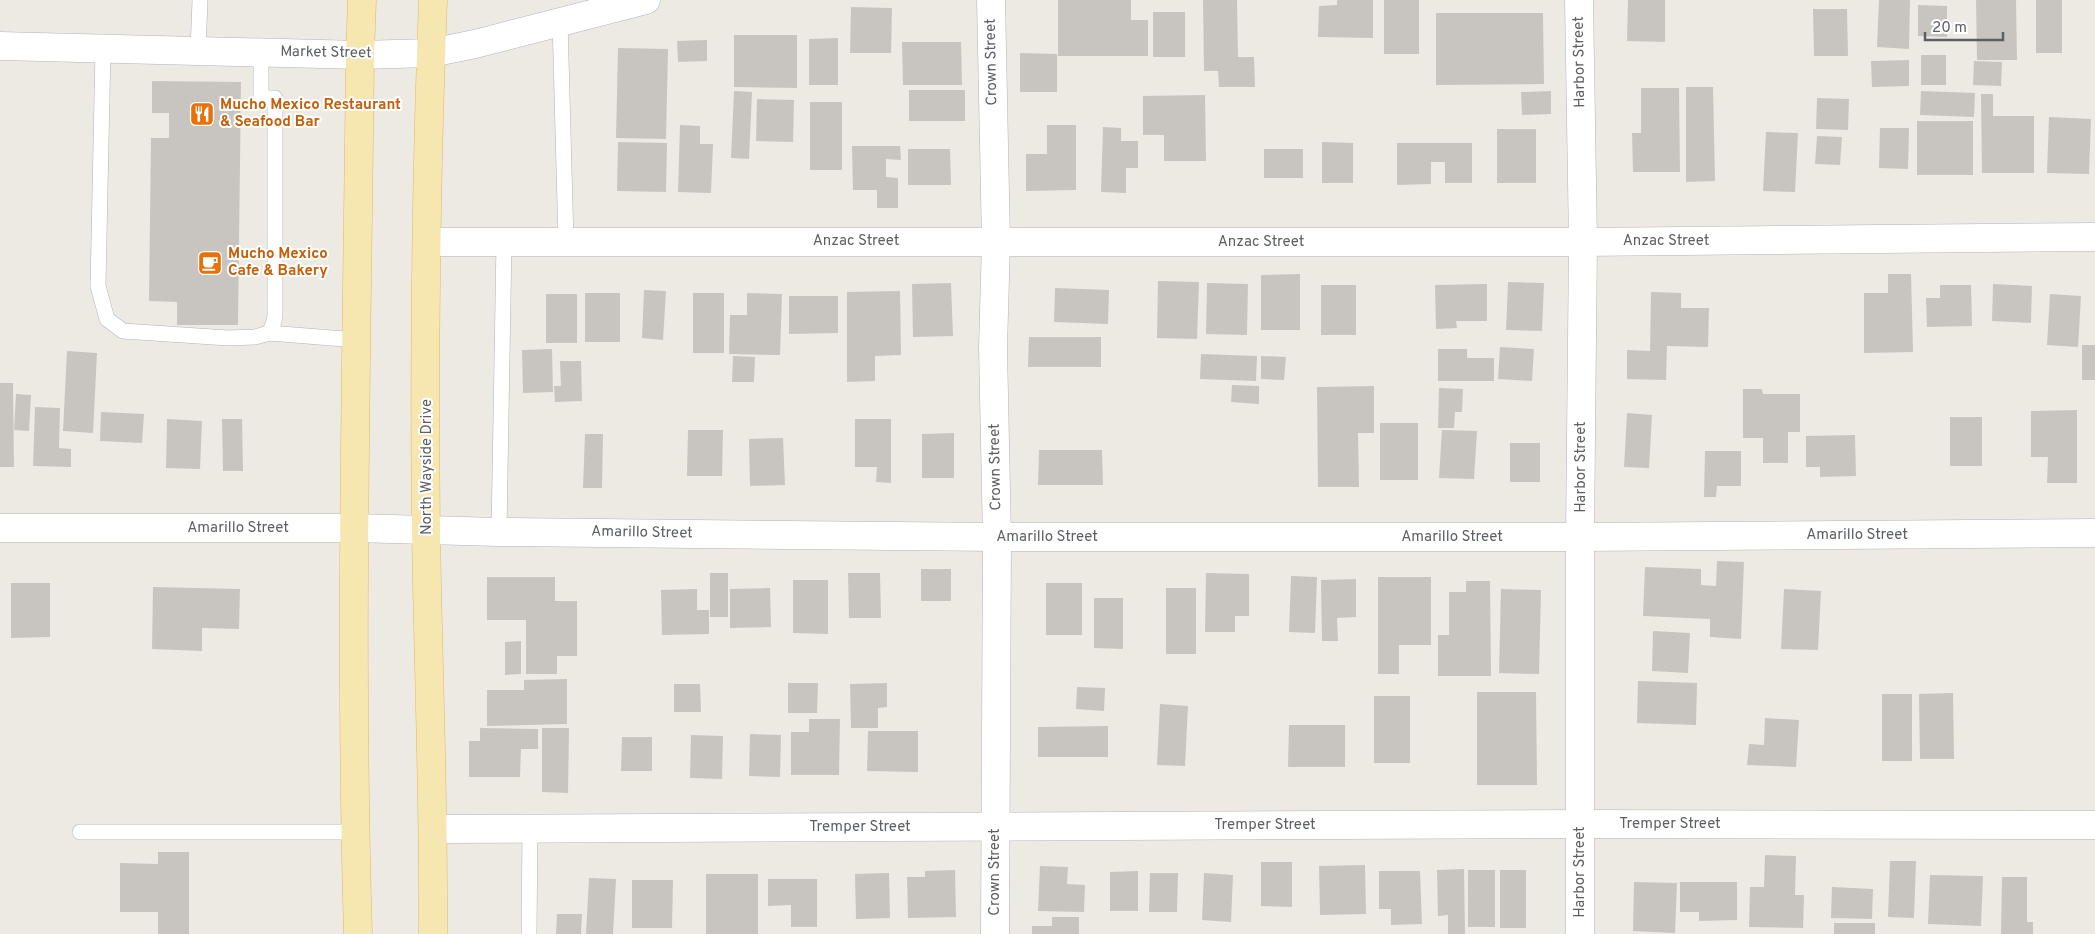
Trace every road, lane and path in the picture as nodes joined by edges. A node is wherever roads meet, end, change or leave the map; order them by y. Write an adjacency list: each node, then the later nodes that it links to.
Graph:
1 (200, 0): 11 (lane)
2 (362, 0): 14 (main road)
3 (433, 0): 13 (main road, North Wayside Drive)
4 (646, 0): 7 (street, Market Street)
5 (991, 0): 19 (street, Crown Street)
6 (1578, 0): 20 (street, Harbor Street)
7 (603, 5): 8 (street, Market Street)
8 (560, 21): 13 (street, Market Street); 18 (lane)
9 (0, 46): 10 (street, Market Street)
10 (103, 49): 11 (street, Market Street); 21 (lane)
11 (198, 51): 12 (street, Market Street)
12 (261, 52): 14 (street, Market Street); 21 (lane)
13 (431, 53): 14 (street, Market Street); 16 (main road, North Wayside Drive)
14 (360, 55): 22 (main road)
15 (2095, 237): 20 (street, Anzac Street)
16 (427, 242): 17 (street, Anzac Street); 25 (main road, North Wayside Drive)
17 (504, 242): 18 (street, Anzac Street); 26 (lane)
18 (566, 242): 19 (street, Anzac Street)
19 (996, 242): 20 (street, Anzac Street); 28 (street, Crown Street)
20 (1583, 242): 29 (street, Harbor Street)
21 (270, 333): 22 (lane)
22 (357, 340): 24 (main road)
23 (0, 528): 24 (street, Amarillo Street)
24 (354, 528): 25 (street, Amarillo Street); 36 (main road)
25 (426, 530): 26 (street, Amarillo Street); 33 (main road, North Wayside Drive)
26 (499, 532): 28 (street, Amarillo Street)
27 (2095, 533): 29 (street, Amarillo Street)
28 (998, 537): 29 (street, Amarillo Street); 32 (street, Crown Street)
29 (1580, 537): 30 (street, Harbor Street)
30 (1581, 824): 31 (street, Tremper Street); 32 (street, Tremper Street); 41 (street, Harbor Street)
31 (2095, 825)
32 (995, 826): 34 (street, Tremper Street); 40 (street, Crown Street)
33 (434, 829): 34 (street, Tremper Street); 38 (main road, North Wayside Drive)
34 (530, 829): 39 (lane)
35 (80, 832): 36 (lane)
36 (355, 832): 37 (main road)
37 (358, 934)
38 (434, 934)
39 (529, 934)
40 (995, 934)
41 (1580, 934)

